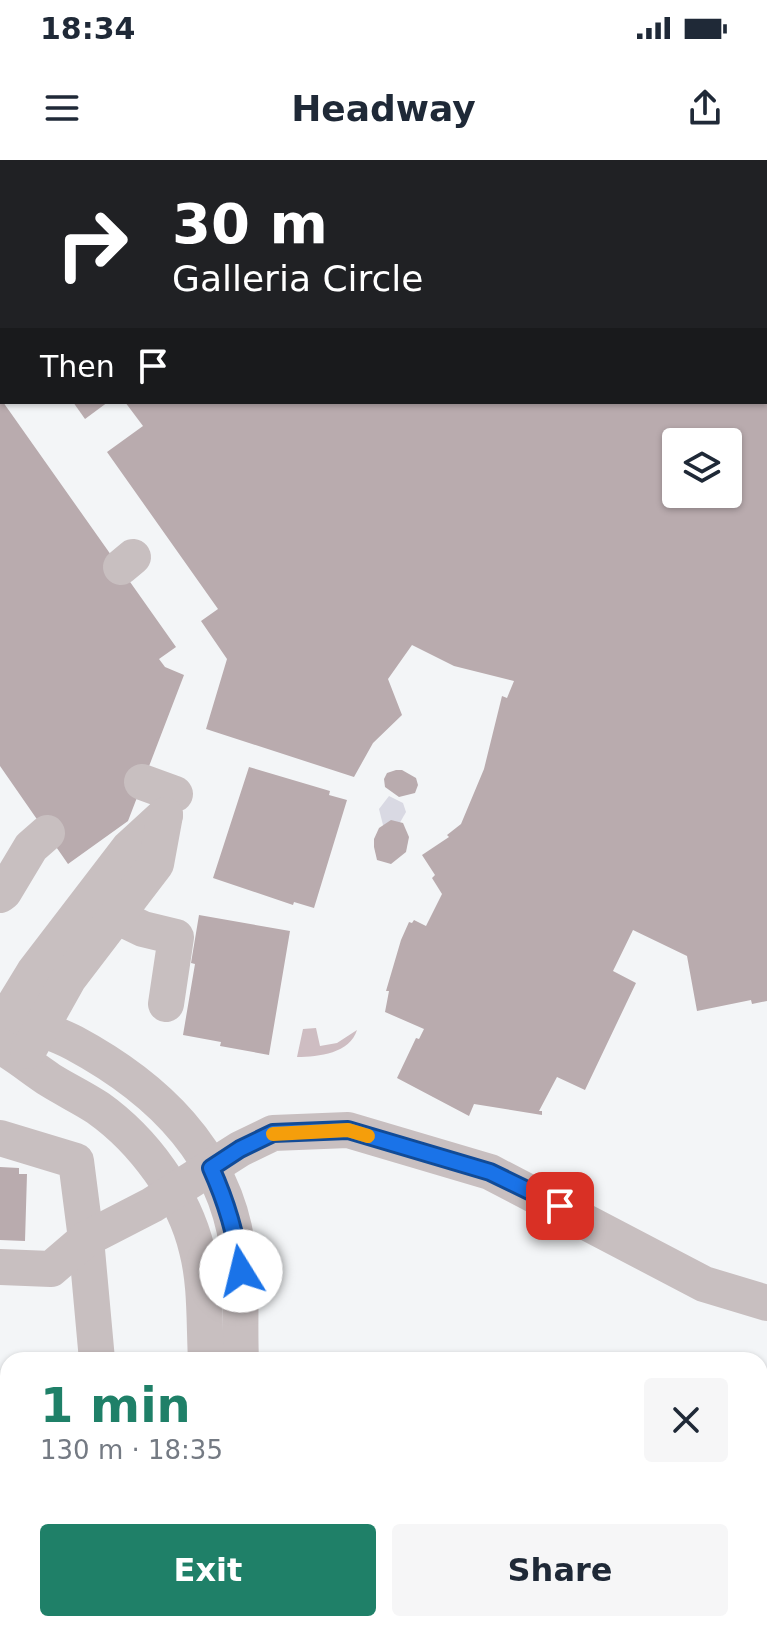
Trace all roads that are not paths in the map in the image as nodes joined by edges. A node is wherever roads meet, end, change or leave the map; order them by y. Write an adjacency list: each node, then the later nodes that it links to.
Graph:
1 (47, 833): 2 (street)
2 (0, 895)
3 (116, 916): 4 (street); 5 (street); 5 (street)
4 (166, 1004)
5 (12, 1032): 7 (street); 8 (street)
6 (0, 1138): 9 (street)
7 (211, 1168): 8 (street); 11 (street); 14 (street)
8 (172, 1193): 9 (street); 13 (street)
9 (86, 1239): 10 (street); 12 (street)
10 (0, 1267)
11 (767, 1303)
12 (96, 1352)
13 (205, 1352)
14 (241, 1352)

